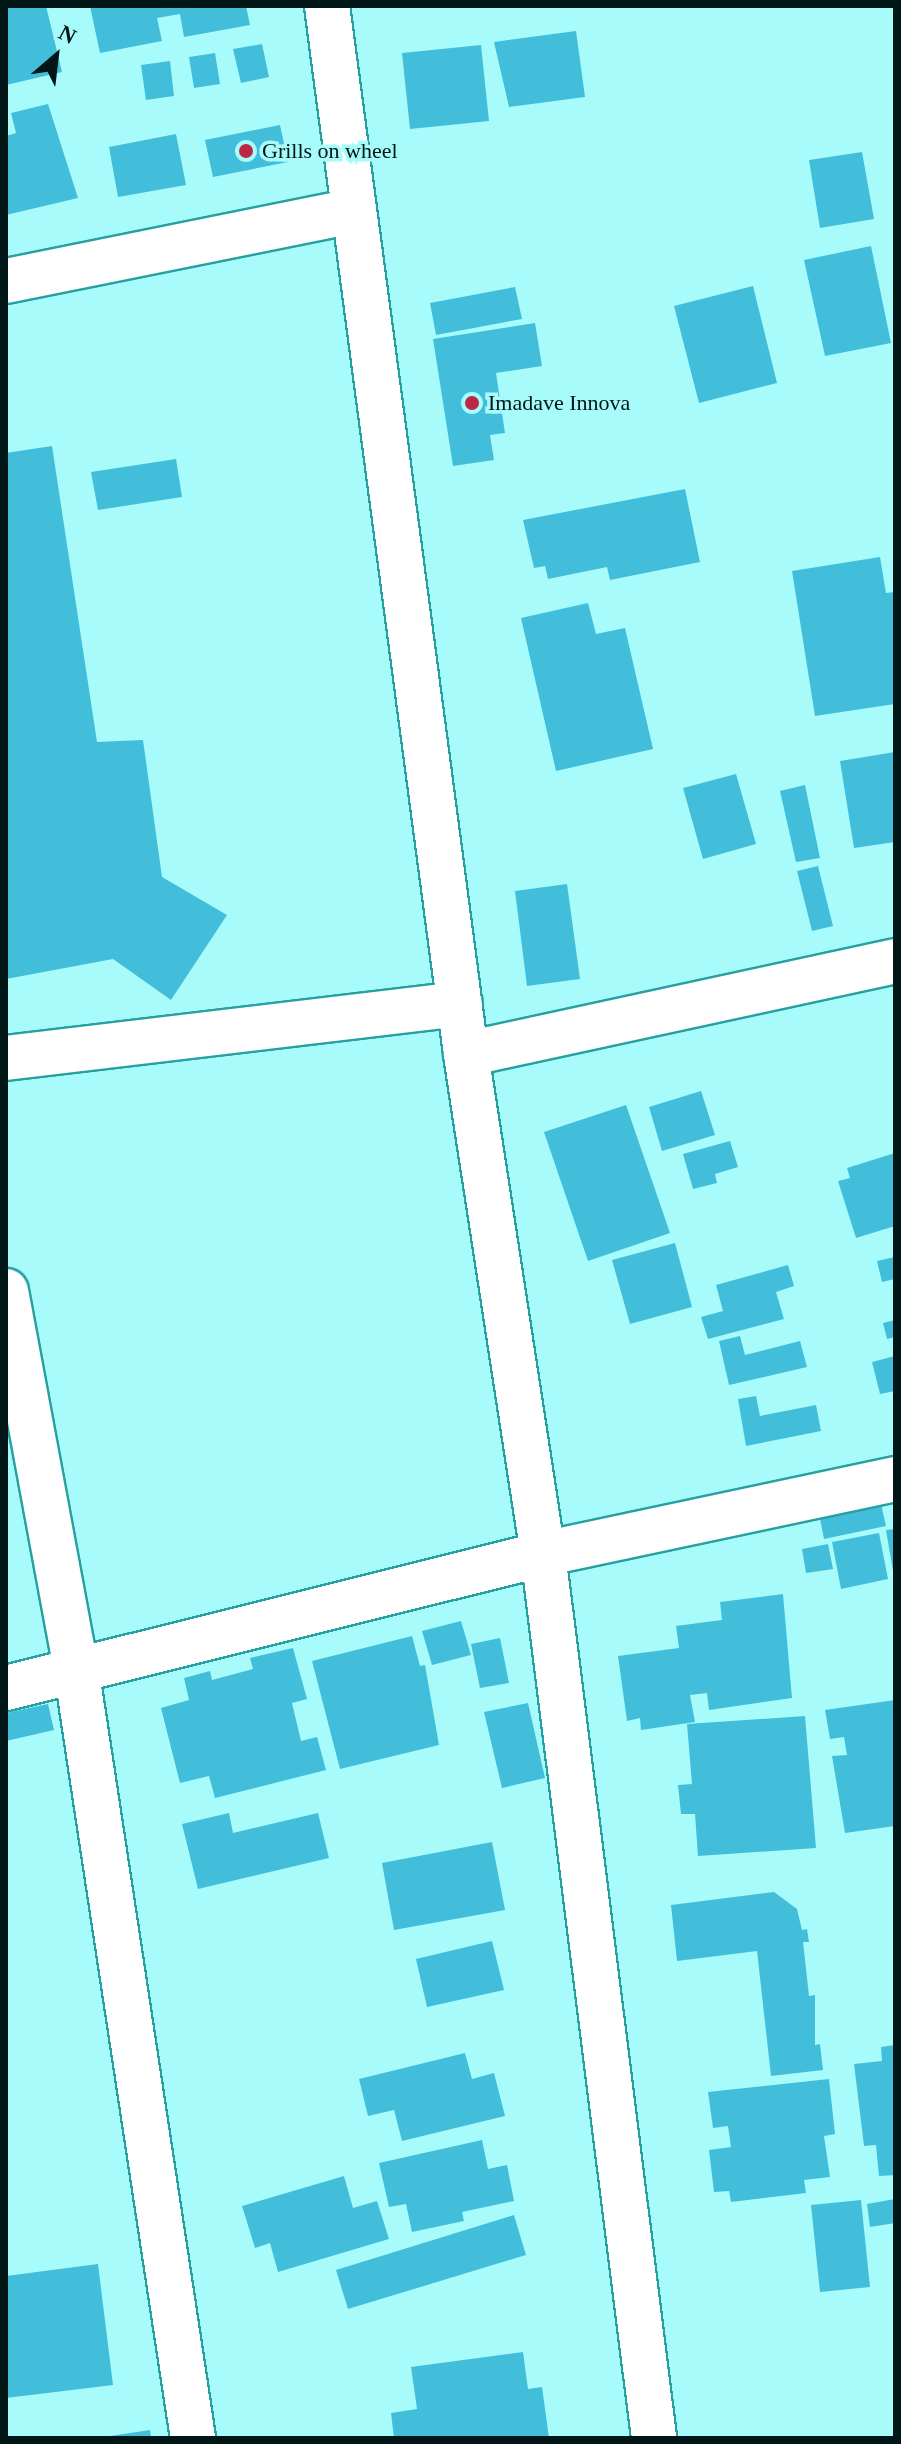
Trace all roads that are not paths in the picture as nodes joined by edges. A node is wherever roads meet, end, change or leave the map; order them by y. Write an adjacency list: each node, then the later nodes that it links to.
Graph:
1 (327, 6): 2 (street)
2 (353, 211): 3 (street); 5 (street)
3 (6, 281)
4 (895, 961): 6 (street)
5 (460, 1004): 6 (street); 7 (street)
6 (466, 1054): 10 (street)
7 (6, 1058)
8 (6, 1291): 11 (street)
9 (895, 1479): 10 (street)
10 (543, 1554): 11 (street); 14 (street)
11 (76, 1668): 12 (street); 13 (street)
12 (6, 1688)
13 (193, 2438)
14 (654, 2438)

